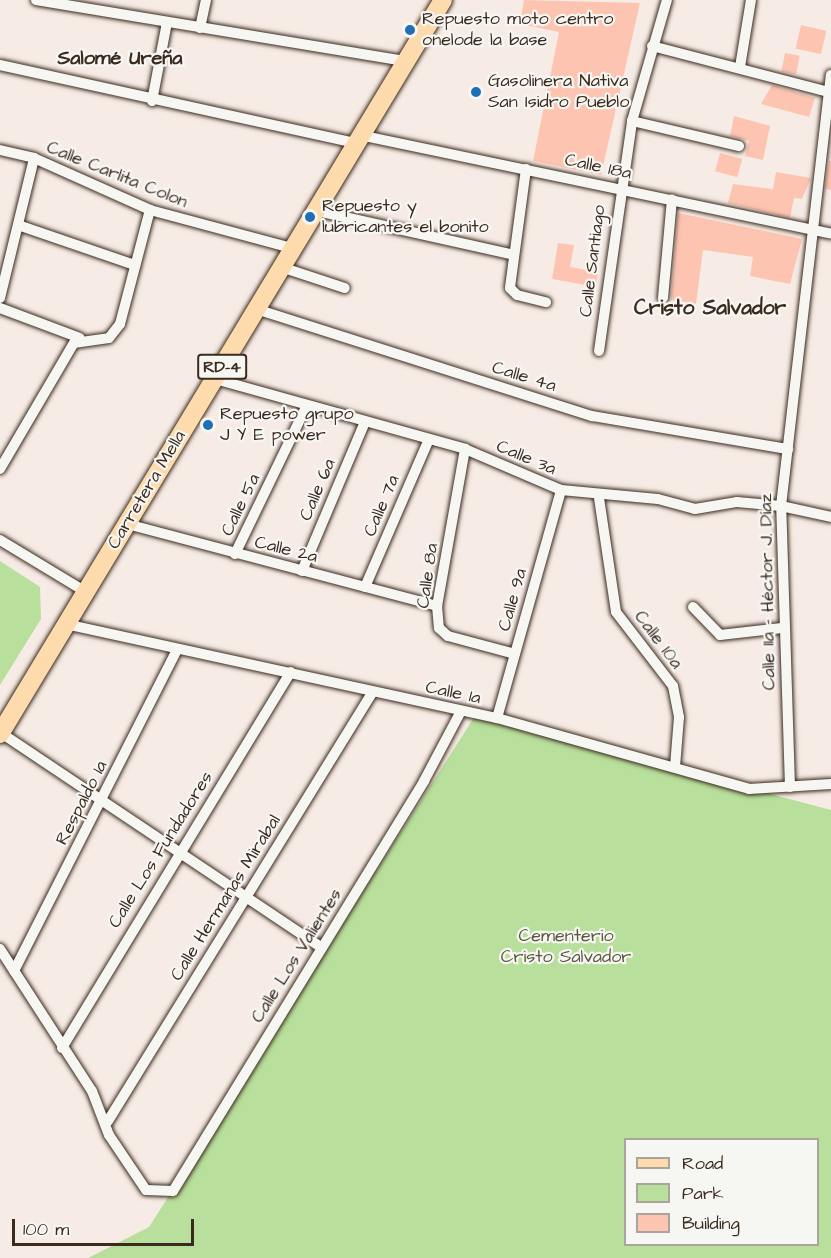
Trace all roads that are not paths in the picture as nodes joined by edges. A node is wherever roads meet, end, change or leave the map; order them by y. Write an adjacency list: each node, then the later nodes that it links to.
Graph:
1 (36, 0): 6 (street)
2 (206, 0): 7 (street)
3 (442, 0): 9 (main road, Carretera Mella / RD-4)
4 (667, 0): 8 (street, Calle Santiago)
5 (751, 0): 11 (street)
6 (167, 22): 7 (street); 14 (street)
7 (200, 28): 9 (street)
8 (652, 46): 11 (street); 15 (street, Calle Santiago)
9 (403, 62): 16 (main road, Carretera Mella / RD-4)
10 (0, 65): 14 (street, Calle 18a)
11 (740, 67): 13 (street)
12 (831, 75): 13 (street, Calle 11a - Héctor J. Díaz)
13 (828, 92): 26 (street, Calle 11a - Héctor J. Díaz)
14 (152, 101): 16 (street, Calle 18a)
15 (632, 121): 17 (street); 21 (street, Calle Santiago)
16 (356, 139): 20 (street, Calle 18a); 24 (main road, Carretera Mella / RD-4)
17 (738, 146)
18 (0, 150): 19 (street, Calle Carlita Colon)
19 (34, 158): 23 (street, Calle Carlita Colon); 25 (street)
20 (526, 169): 21 (street, Calle 18a); 29 (street)
21 (619, 188): 22 (street, Calle 18a); 39 (street, Calle Santiago)
22 (672, 199): 26 (street, Calle 18a); 34 (street)
23 (150, 210): 28 (street, Calle Carlita Colon); 30 (street)
24 (313, 210): 28 (main road, Carretera Mella / RD-4); 29 (street)
25 (18, 225): 30 (street); 33 (street)
26 (810, 229): 27 (street, Calle 18a); 45 (street, Calle 11a - Héctor J. Díaz)
27 (831, 234)
28 (292, 248): 31 (main road, Carretera Mella / RD-4)
29 (513, 255): 35 (street)
30 (135, 266): 38 (street)
31 (281, 267): 32 (street); 37 (main road, Carretera Mella / RD-4)
32 (345, 288)
33 (0, 298)
34 (663, 298)
35 (546, 302)
36 (0, 308): 38 (street)
37 (256, 309): 40 (main road, Carretera Mella / RD-4); 45 (street, Calle 4a)
38 (80, 338): 46 (street)
39 (599, 351)
40 (215, 379): 41 (street, Calle 3a); 51 (main road, Carretera Mella / RD-4)
41 (307, 405): 42 (street, Calle 3a); 53 (street, Calle 5a)
42 (365, 422): 43 (street, Calle 3a); 54 (street, Calle 6a)
43 (429, 439): 44 (street, Calle 3a); 55 (street, Calle 7a)
44 (465, 448): 47 (street, Calle 3a); 57 (street, Calle 8a)
45 (788, 449): 49 (street, Calle 11a - Héctor J. Díaz)
46 (0, 469)
47 (561, 490): 48 (street, Calle 3a); 62 (street, Calle 9a)
48 (599, 498): 49 (street, Calle 3a); 68 (street, Calle 10a)
49 (781, 506): 50 (street, Calle 3a); 60 (street, Calle 11a - Héctor J. Díaz)
50 (831, 517)
51 (127, 524): 53 (street, Calle 2a); 56 (main road, Carretera Mella / RD-4)
52 (0, 540): 56 (street)
53 (235, 554): 54 (street, Calle 2a)
54 (302, 571): 55 (street, Calle 2a)
55 (365, 587): 57 (street, Calle 2a)
56 (86, 592): 59 (main road, Carretera Mella / RD-4)
57 (437, 606): 62 (street, Calle 8a)
58 (693, 607): 60 (street)
59 (65, 624): 61 (street, Calle 1a); 67 (main road, Carretera Mella / RD-4)
60 (782, 628): 70 (street, Calle 11a - Héctor J. Díaz)
61 (177, 650): 63 (street, Calle 1a); 71 (street, Respaldo 1a)
62 (515, 654): 66 (street, Calle 9a)
63 (291, 672): 64 (street, Calle 1a); 72 (street, Calle Los Fundadores)
64 (372, 693): 65 (street, Calle 1a); 73 (street, Calle Hermanas Mirabal)
65 (460, 713): 66 (street, Calle 1a); 74 (street, Calle Los Valientes)
66 (497, 718): 68 (street, Calle 1a)
67 (0, 734): 71 (street)
68 (675, 767): 70 (street, Calle 1a)
69 (831, 784): 70 (street, Calle 1a)
70 (790, 787)
71 (103, 798): 72 (street); 76 (street, Respaldo 1a)
72 (180, 851): 73 (street); 77 (street, Calle Los Fundadores)
73 (247, 896): 74 (street); 78 (street, Calle Hermanas Mirabal)
74 (322, 948): 78 (street, Calle Los Valientes)
75 (0, 949): 76 (street)
76 (14, 971): 77 (street)
77 (62, 1048): 78 (street)
78 (108, 1121)

